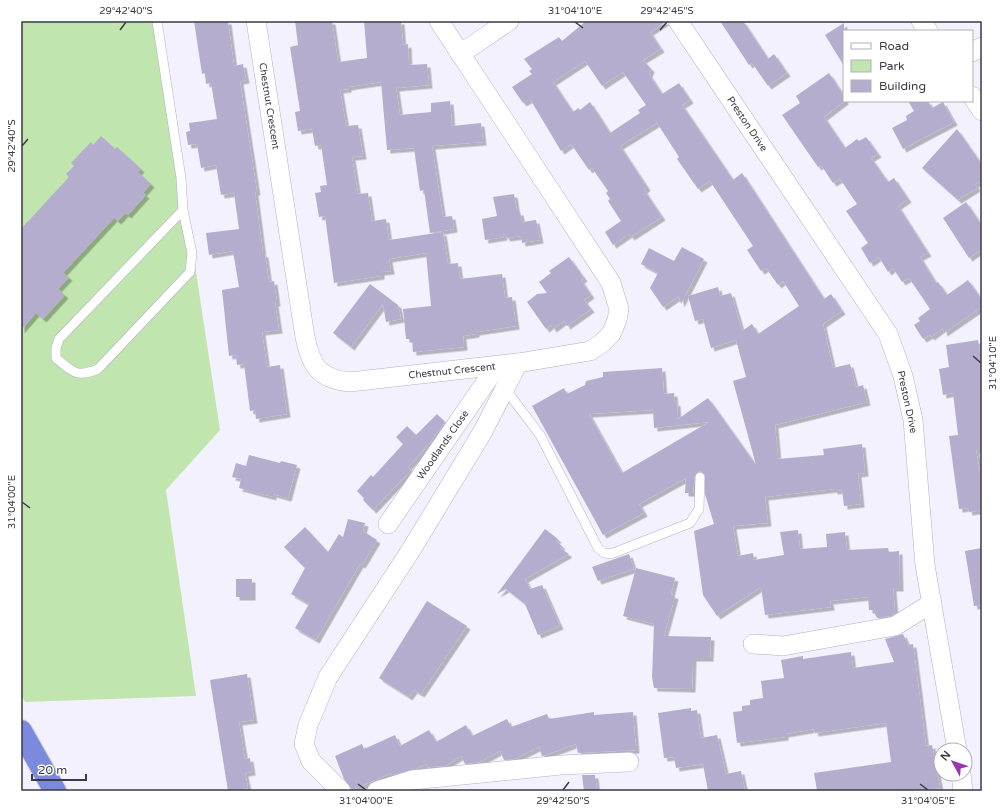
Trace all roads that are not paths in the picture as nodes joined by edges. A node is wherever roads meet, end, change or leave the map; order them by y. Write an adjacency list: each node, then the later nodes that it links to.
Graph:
1 (157, 21): 13 (lane)
2 (256, 21): 15 (street, Chestnut Crescent)
3 (438, 21): 10 (street, Chestnut Crescent)
4 (509, 21): 10 (street)
5 (678, 21): 19 (street, Preston Drive)
6 (921, 21): 7 (street)
7 (927, 30)
8 (982, 47): 9 (street)
9 (973, 52)
10 (460, 54): 14 (street, Chestnut Crescent)
11 (973, 98): 12 (street)
12 (982, 111)
13 (183, 210): 13 (lane)
14 (518, 363): 15 (street, Chestnut Crescent); 16 (street)
15 (497, 366): 18 (street, Woodlands Close)
16 (506, 390): 17 (lane); 25 (street)
17 (700, 477)
18 (388, 524)
19 (932, 603): 20 (street); 22 (street, Preston Drive)
20 (753, 644)
21 (21, 731): 24 (highway)
22 (955, 742)
23 (629, 762): 26 (street)
24 (55, 791)
25 (341, 791)
26 (377, 791)

